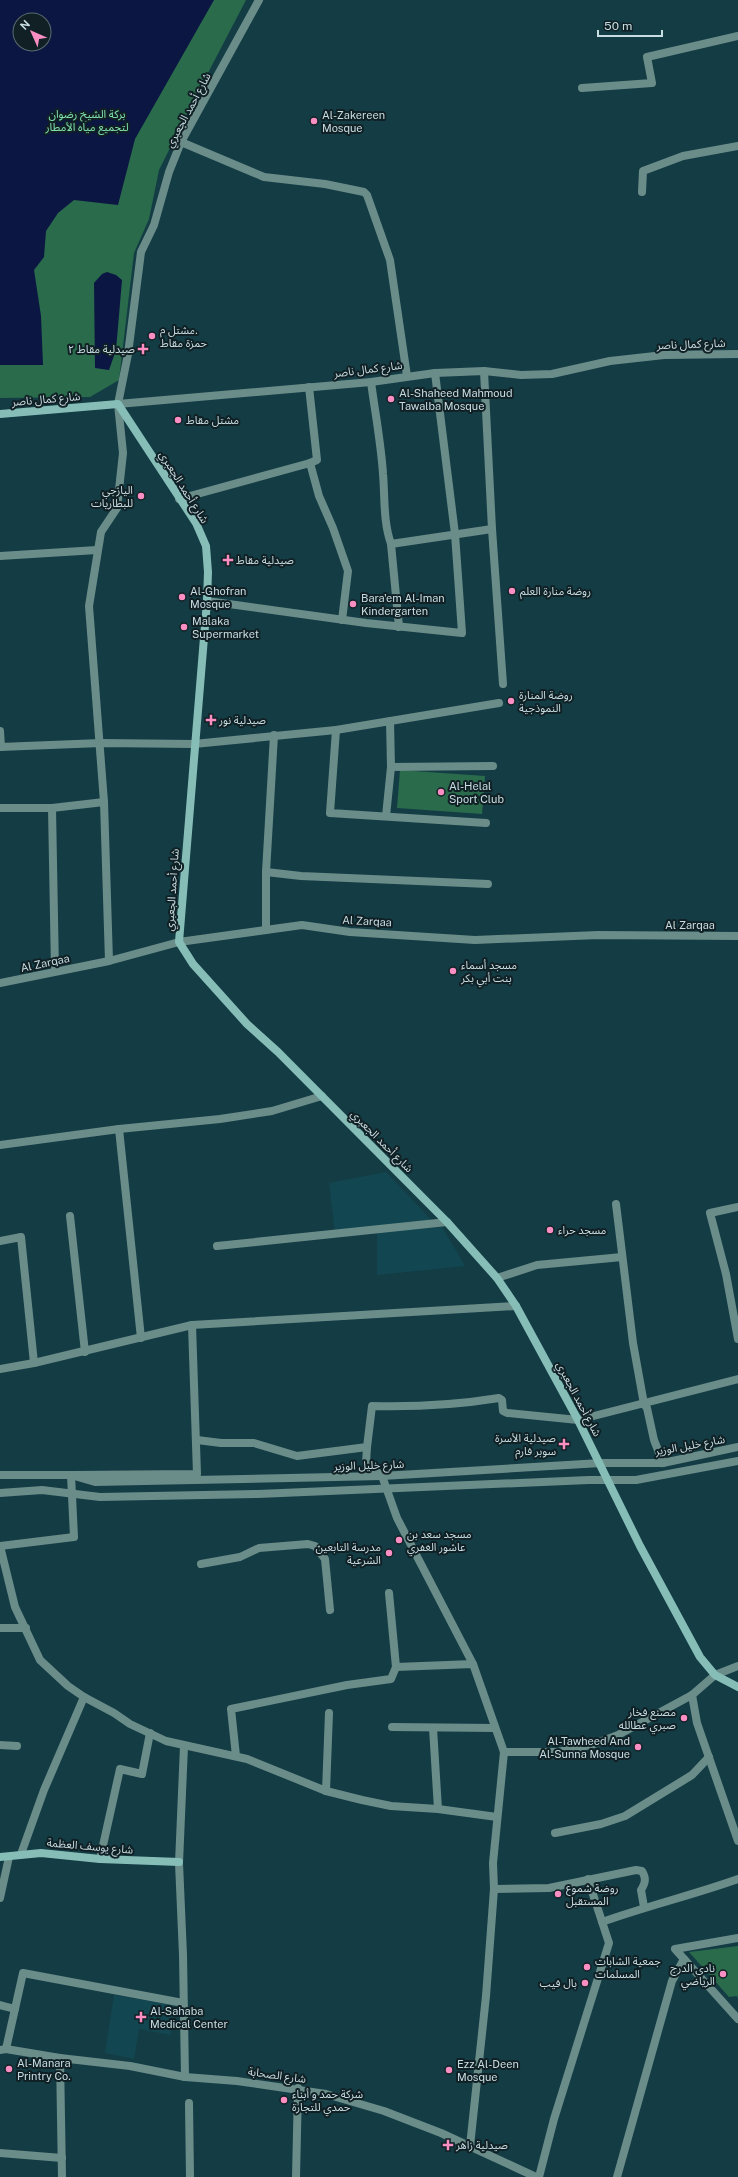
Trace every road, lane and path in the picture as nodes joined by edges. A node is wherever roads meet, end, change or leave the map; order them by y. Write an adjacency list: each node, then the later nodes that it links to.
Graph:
1 (259, 0): 4 (street, شارع أحمد الجعبري)
2 (738, 36): 3 (street)
3 (582, 88)
4 (181, 142): 10 (street); 13 (street, شارع أحمد الجعبري)
5 (738, 146): 6 (street)
6 (642, 192)
7 (738, 354): 8 (street, شارع كمال ناصر)
8 (484, 371): 9 (street, شارع كمال ناصر); 17 (street)
9 (435, 373): 10 (street, شارع كمال ناصر); 18 (street)
10 (407, 376): 11 (street, شارع كمال ناصر)
11 (371, 382): 12 (street, شارع كمال ناصر); 19 (street)
12 (309, 387): 13 (street, شارع كمال ناصر); 15 (street)
13 (118, 404): 14 (street, شارع كمال ناصر); 16 (street, شارع أحمد الجعبري); 20 (street)
14 (0, 414)
15 (310, 463): 16 (street); 23 (street)
16 (180, 499): 22 (street, شارع أحمد الجعبري)
17 (492, 529): 18 (street); 25 (street)
18 (455, 534): 19 (street); 24 (street)
19 (391, 544): 24 (street)
20 (97, 550): 21 (street); 31 (street)
21 (0, 556)
22 (207, 601): 23 (street); 32 (street, شارع أحمد الجعبري)
23 (342, 620): 24 (street)
24 (399, 627)
25 (503, 684)
26 (499, 703): 27 (street)
27 (390, 721): 28 (street); 35 (street)
28 (336, 730): 30 (street); 39 (street)
29 (0, 731): 33 (street)
30 (274, 735): 32 (street); 41 (street)
31 (101, 743): 32 (street); 33 (street); 36 (street)
32 (194, 744): 45 (street, شارع أحمد الجعبري)
33 (1, 747)
34 (494, 766): 35 (street)
35 (391, 767): 39 (street)
36 (104, 802): 38 (street); 46 (street)
37 (0, 808): 38 (street)
38 (52, 808): 47 (street)
39 (386, 816): 40 (street)
40 (486, 823)
41 (266, 872): 42 (street); 43 (street)
42 (488, 884)
43 (266, 930): 44 (street, Al Zarqaa); 45 (street, Al Zarqaa)
44 (738, 936)
45 (179, 942): 46 (street, Al Zarqaa); 49 (street, شارع أحمد الجعبري)
46 (109, 961): 47 (street, Al Zarqaa)
47 (55, 971): 48 (street, Al Zarqaa)
48 (0, 983)
49 (322, 1096): 50 (street); 55 (street, شارع أحمد الجعبري)
50 (119, 1129): 51 (street); 63 (street)
51 (0, 1145)
52 (616, 1204): 58 (street)
53 (738, 1207): 62 (street)
54 (70, 1216): 64 (street)
55 (447, 1222): 57 (street); 59 (street, شارع أحمد الجعبري)
56 (0, 1241): 65 (street)
57 (217, 1246)
58 (622, 1257): 59 (street); 68 (street)
59 (496, 1278): 60 (street, شارع أحمد الجعبري)
60 (516, 1306): 61 (street); 69 (street, شارع أحمد الجعبري)
61 (192, 1325): 63 (street); 70 (street)
62 (738, 1337)
63 (141, 1338): 64 (street)
64 (85, 1352): 65 (street)
65 (34, 1363): 66 (street)
66 (0, 1369)
67 (738, 1379): 68 (street)
68 (644, 1404): 69 (street); 75 (street)
69 (578, 1420): 71 (street); 74 (street, شارع أحمد الجعبري)
70 (197, 1440): 71 (street); 77 (street)
71 (367, 1447): 78 (street)
72 (738, 1447): 75 (street, شارع خليل الوزير)
73 (738, 1461): 79 (street)
74 (601, 1463): 75 (street, شارع خليل الوزير); 78 (street, شارع خليل الوزير); 79 (street, شارع أحمد الجعبري)
75 (663, 1463)
76 (0, 1475): 77 (street, شارع خليل الوزير)
77 (71, 1475): 78 (street, شارع خليل الوزير); 82 (street)
78 (382, 1476): 80 (street)
79 (609, 1481): 80 (street); 92 (street, شارع أحمد الجعبري)
80 (386, 1489): 82 (street); 89 (street)
81 (0, 1493): 82 (street)
82 (72, 1494): 83 (street)
83 (0, 1546): 88 (street)
84 (201, 1564): 86 (street)
85 (389, 1593): 91 (street)
86 (330, 1610)
87 (0, 1628): 88 (street)
88 (26, 1628): 95 (street)
89 (473, 1664): 91 (street); 99 (street)
90 (738, 1666): 92 (street)
91 (396, 1667): 105 (street)
92 (715, 1675): 93 (street, شارع أحمد الجعبري); 94 (street)
93 (738, 1687)
94 (692, 1695): 104 (street); 106 (street)
95 (84, 1697): 100 (street); 112 (street)
96 (329, 1713): 107 (street)
97 (392, 1727): 98 (street)
98 (433, 1728): 99 (street); 108 (street)
99 (494, 1728): 104 (street)
100 (150, 1733): 103 (street); 115 (street)
101 (0, 1745): 102 (street)
102 (17, 1746)
103 (184, 1746): 105 (street); 116 (street)
104 (504, 1752): 109 (street)
105 (236, 1756): 107 (street)
106 (709, 1757): 110 (street); 111 (street)
107 (326, 1791): 108 (street)
108 (438, 1809): 109 (street)
109 (497, 1817): 119 (street)
110 (555, 1833)
111 (738, 1841)
112 (21, 1854): 114 (street, شارع يوسف العظمة); 115 (street, شارع يوسف العظمة)
113 (0, 1857): 114 (street, شارع يوسف العظمة)
114 (10, 1857): 120 (street)
115 (100, 1859): 116 (street, شارع يوسف العظمة)
116 (179, 1862): 125 (street)
117 (738, 1879): 121 (street)
118 (588, 1880): 119 (street); 121 (street); 122 (street)
119 (494, 1888): 134 (street)
120 (0, 1898)
121 (644, 1907): 122 (street)
122 (602, 1922): 137 (street)
123 (738, 1938): 124 (street)
124 (684, 1959): 128 (street); 141 (street)
125 (183, 2003): 127 (street); 131 (street)
126 (0, 2005): 127 (street)
127 (15, 2009): 129 (street)
128 (738, 2019)
129 (3, 2050): 130 (street, شارع الصحابة)
130 (60, 2058): 131 (street, شارع الصحابة); 136 (street)
131 (185, 2077): 132 (street, شارع الصحابة)
132 (298, 2088): 134 (street, شارع الصحابة); 140 (street)
133 (189, 2103): 139 (street)
134 (470, 2146): 137 (street, شارع الصحابة)
135 (0, 2153): 136 (street)
136 (62, 2158): 138 (street)
137 (535, 2176)
138 (62, 2177)
139 (190, 2177)
140 (296, 2177)
141 (617, 2177)

